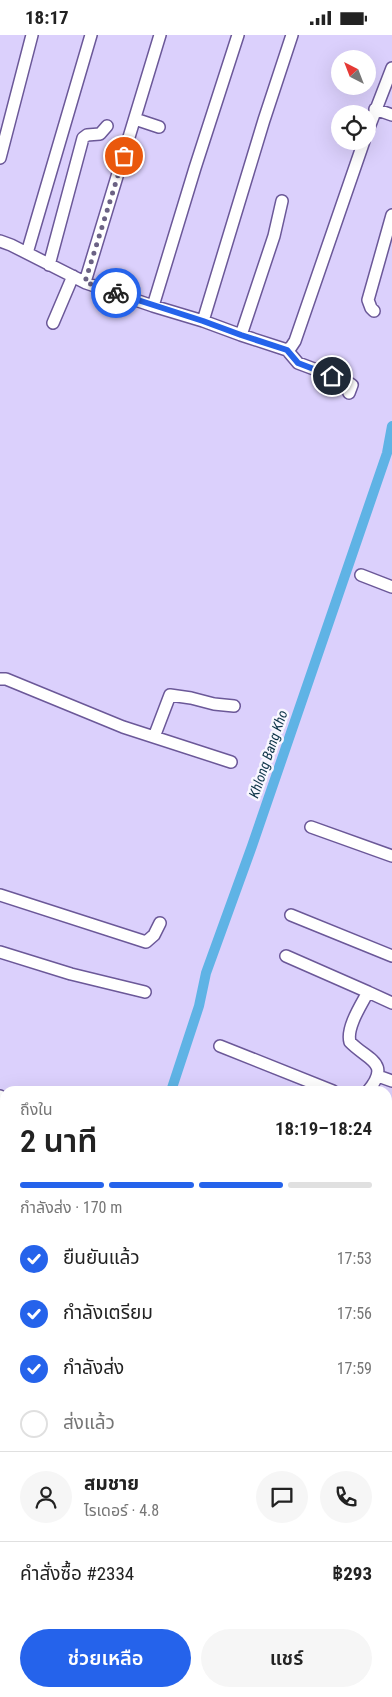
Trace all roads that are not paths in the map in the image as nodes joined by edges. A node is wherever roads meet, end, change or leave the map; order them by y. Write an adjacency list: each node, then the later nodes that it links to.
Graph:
1 (32, 35): 14 (street)
2 (91, 35): 18 (street)
3 (160, 35): 10 (street)
4 (238, 35): 22 (street)
5 (292, 35): 24 (street)
6 (392, 67): 7 (street)
7 (376, 105)
8 (376, 110): 9 (street)
9 (392, 115)
10 (135, 119): 12 (street); 21 (street)
11 (107, 126): 19 (street)
12 (160, 127)
13 (361, 150): 27 (street)
14 (0, 158)
15 (282, 201): 26 (street)
16 (392, 215): 23 (street)
17 (0, 241): 18 (street)
18 (27, 253): 19 (street)
19 (49, 265): 20 (street)
20 (73, 277): 21 (street); 25 (street)
21 (85, 282): 22 (street)
22 (153, 306): 24 (street)
23 (374, 311)
24 (203, 321): 26 (street)
25 (53, 323)
26 (241, 335): 27 (street)
27 (287, 350): 28 (street)
28 (349, 393)
29 (361, 575): 30 (street)
30 (392, 587)
31 (0, 679): 33 (street)
32 (234, 706): 33 (street)
33 (154, 737): 34 (street)
34 (232, 762)
35 (310, 827): 36 (street)
36 (392, 856)
37 (0, 895): 39 (street)
38 (291, 915): 42 (street)
39 (160, 923)
40 (0, 952): 44 (street)
41 (286, 956): 43 (street)
42 (392, 956)
43 (368, 991): 45 (street); 47 (street)
44 (145, 992)
45 (392, 1003)
46 (220, 1046): 49 (street)
47 (378, 1076): 48 (street); 50 (street)
48 (392, 1081)
49 (320, 1086)
50 (371, 1086)

